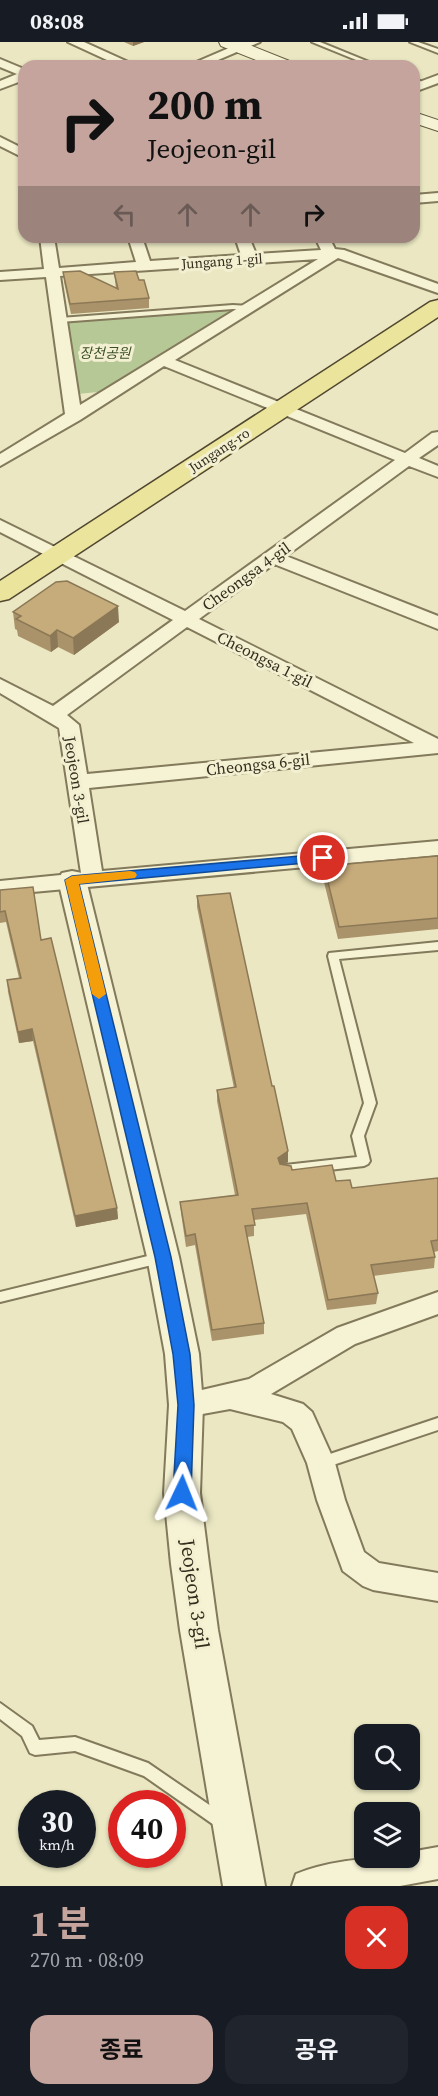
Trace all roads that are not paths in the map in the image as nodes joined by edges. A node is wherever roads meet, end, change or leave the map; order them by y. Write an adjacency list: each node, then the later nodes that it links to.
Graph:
1 (74, 42): 6 (street)
2 (315, 42): 9 (lane)
3 (413, 42): 5 (lane)
4 (240, 44): 7 (street); 8 (main road)
5 (438, 51)
6 (116, 60)
7 (206, 60)
8 (273, 60)
9 (359, 60)
10 (0, 63): 11 (street)
11 (18, 72)
12 (18, 78): 15 (street)
13 (438, 79): 14 (street)
14 (420, 83)
15 (0, 85)
16 (420, 119): 17 (main road)
17 (438, 126)
18 (18, 136): 19 (street)
19 (1, 143): 20 (street)
20 (18, 151)
21 (438, 197): 22 (street)
22 (420, 198)
23 (48, 243): 30 (street)
24 (137, 243): 29 (street)
25 (244, 243): 28 (street)
26 (325, 243): 27 (street)
27 (329, 253): 28 (street, Jungang 1-gil); 32 (street, Jungang 1-gil); 34 (street)
28 (250, 259): 29 (street, Jungang 1-gil)
29 (144, 266): 30 (street, Jungang 1-gil)
30 (53, 273): 31 (street, Jungang 1-gil); 35 (street)
31 (0, 276)
32 (438, 289)
33 (438, 307): 37 (main road, Jungang-ro)
34 (249, 308): 35 (lane); 36 (street)
35 (60, 320): 38 (street)
36 (165, 361): 37 (street); 38 (street)
37 (282, 408): 40 (street); 46 (main road, Jungang-ro)
38 (74, 417): 41 (street)
39 (438, 438): 40 (street, Cheongsa 4-gil)
40 (407, 460): 42 (street); 47 (street, Cheongsa 4-gil)
41 (0, 461)
42 (438, 472)
43 (438, 481): 44 (street)
44 (438, 487)
45 (0, 525): 46 (street, Cheongsa 1-gil)
46 (60, 555): 48 (main road, Jungang-ro); 49 (street, Cheongsa 1-gil)
47 (273, 557): 49 (street, Cheongsa 4-gil); 50 (street)
48 (0, 593)
49 (186, 619): 52 (street, Cheongsa 4-gil); 53 (street, Cheongsa 1-gil)
50 (438, 623)
51 (0, 685): 52 (street, Jeojeon 3-gil)
52 (54, 715): 54 (street, Jeojeon 3-gil)
53 (438, 747): 54 (street, Cheongsa 6-gil)
54 (78, 782): 56 (street, Jeojeon 3-gil)
55 (438, 848): 56 (street)
56 (82, 879): 57 (street); 60 (street, Jeojeon 3-gil)
57 (0, 888)
58 (438, 946): 59 (lane)
59 (285, 1170)
60 (163, 1257): 61 (lane); 64 (street, Jeojeon 3-gil)
61 (0, 1297)
62 (438, 1303): 63 (street)
63 (231, 1397): 64 (street); 66 (street)
64 (186, 1405): 69 (street, Jeojeon 3-gil)
65 (438, 1424): 66 (lane)
66 (321, 1463): 67 (street)
67 (438, 1587)
68 (0, 1710): 69 (lane)
69 (234, 1831): 71 (street, Jeojeon 3-gil)
70 (438, 1863): 72 (street)
71 (244, 1886)
72 (308, 1886)

